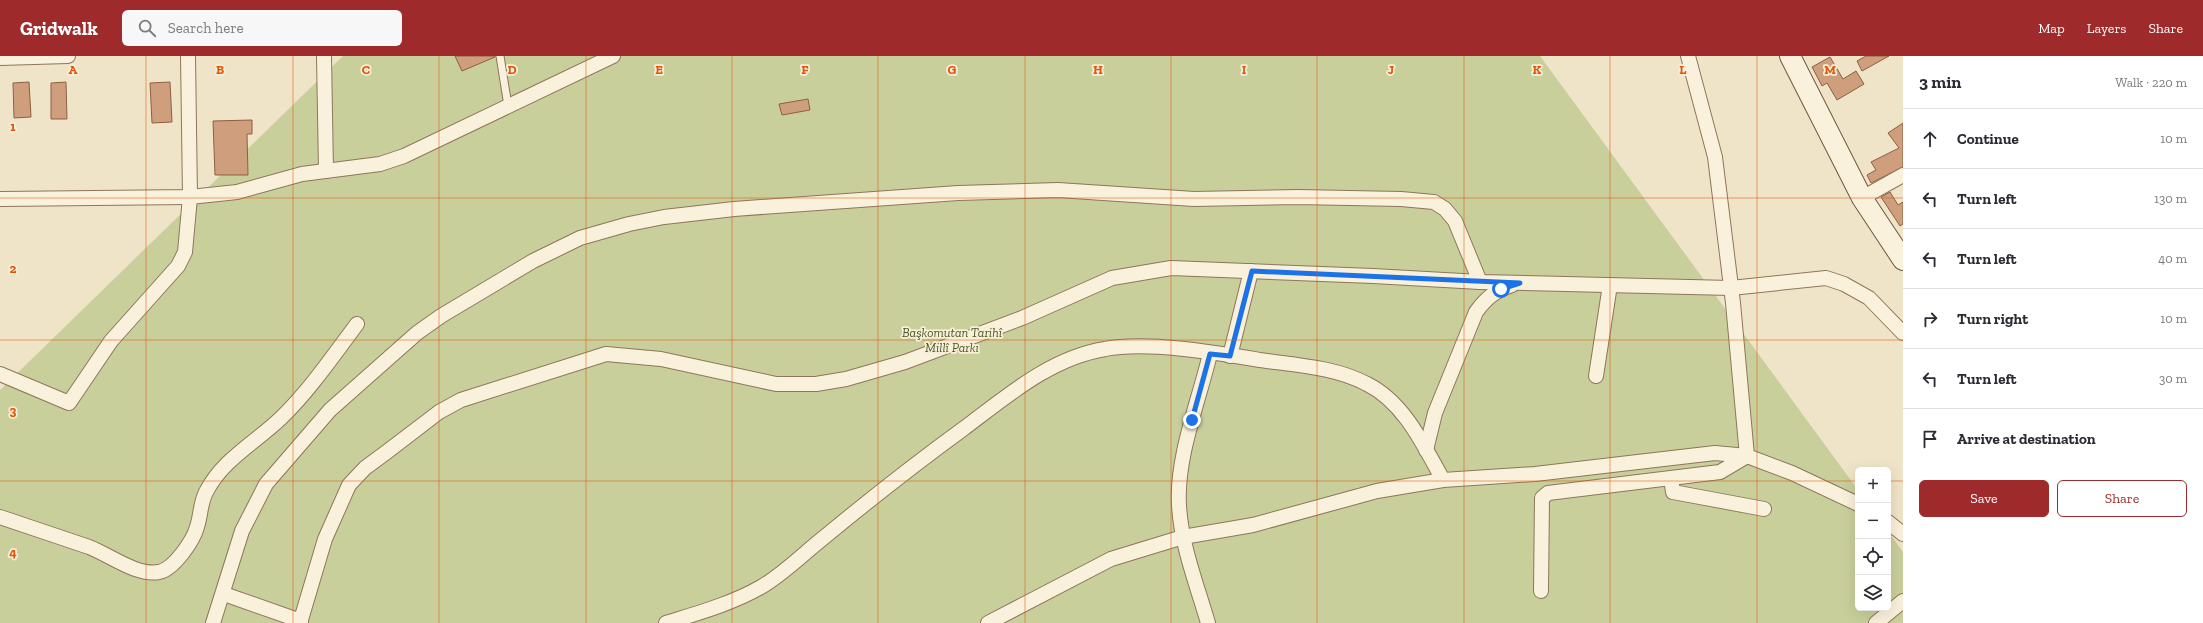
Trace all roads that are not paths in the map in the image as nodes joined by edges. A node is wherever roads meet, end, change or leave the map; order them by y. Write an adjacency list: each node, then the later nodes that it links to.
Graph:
1 (68, 56): 8 (street)
2 (188, 56): 12 (street)
3 (324, 56): 10 (street)
4 (500, 56): 9 (lane)
5 (613, 56): 9 (street)
6 (1688, 56): 20 (street)
7 (1790, 56): 13 (main road)
8 (0, 58)
9 (508, 106): 10 (street)
10 (326, 171): 12 (street)
11 (1903, 175): 13 (street)
12 (190, 197): 14 (street); 25 (street)
13 (1862, 198): 15 (main road)
14 (0, 199)
15 (1903, 260)
16 (1252, 271): 17 (street); 24 (street); 40 (street)
17 (1480, 282): 18 (street); 38 (street)
18 (1520, 283): 19 (street); 27 (street)
19 (1610, 285): 20 (street); 26 (street)
20 (1731, 288): 22 (street); 28 (street)
21 (357, 324): 33 (street)
22 (1903, 333)
23 (1210, 354): 24 (street); 36 (street); 42 (street)
24 (1230, 356): 27 (street)
25 (0, 374)
26 (1596, 376)
27 (1426, 450): 30 (street)
28 (1747, 456): 29 (street); 30 (street); 31 (street)
29 (1671, 478): 32 (street); 37 (street)
30 (1443, 480): 36 (street)
31 (1856, 503)
32 (1764, 509)
33 (0, 517)
34 (1891, 524): 35 (street)
35 (1903, 534)
36 (1183, 537): 43 (street); 44 (street)
37 (1541, 591)
38 (224, 594): 40 (street); 41 (street)
39 (1903, 601): 45 (street)
40 (300, 622)
41 (213, 623)
42 (666, 623)
43 (988, 623)
44 (1208, 623)
45 (1876, 623)

